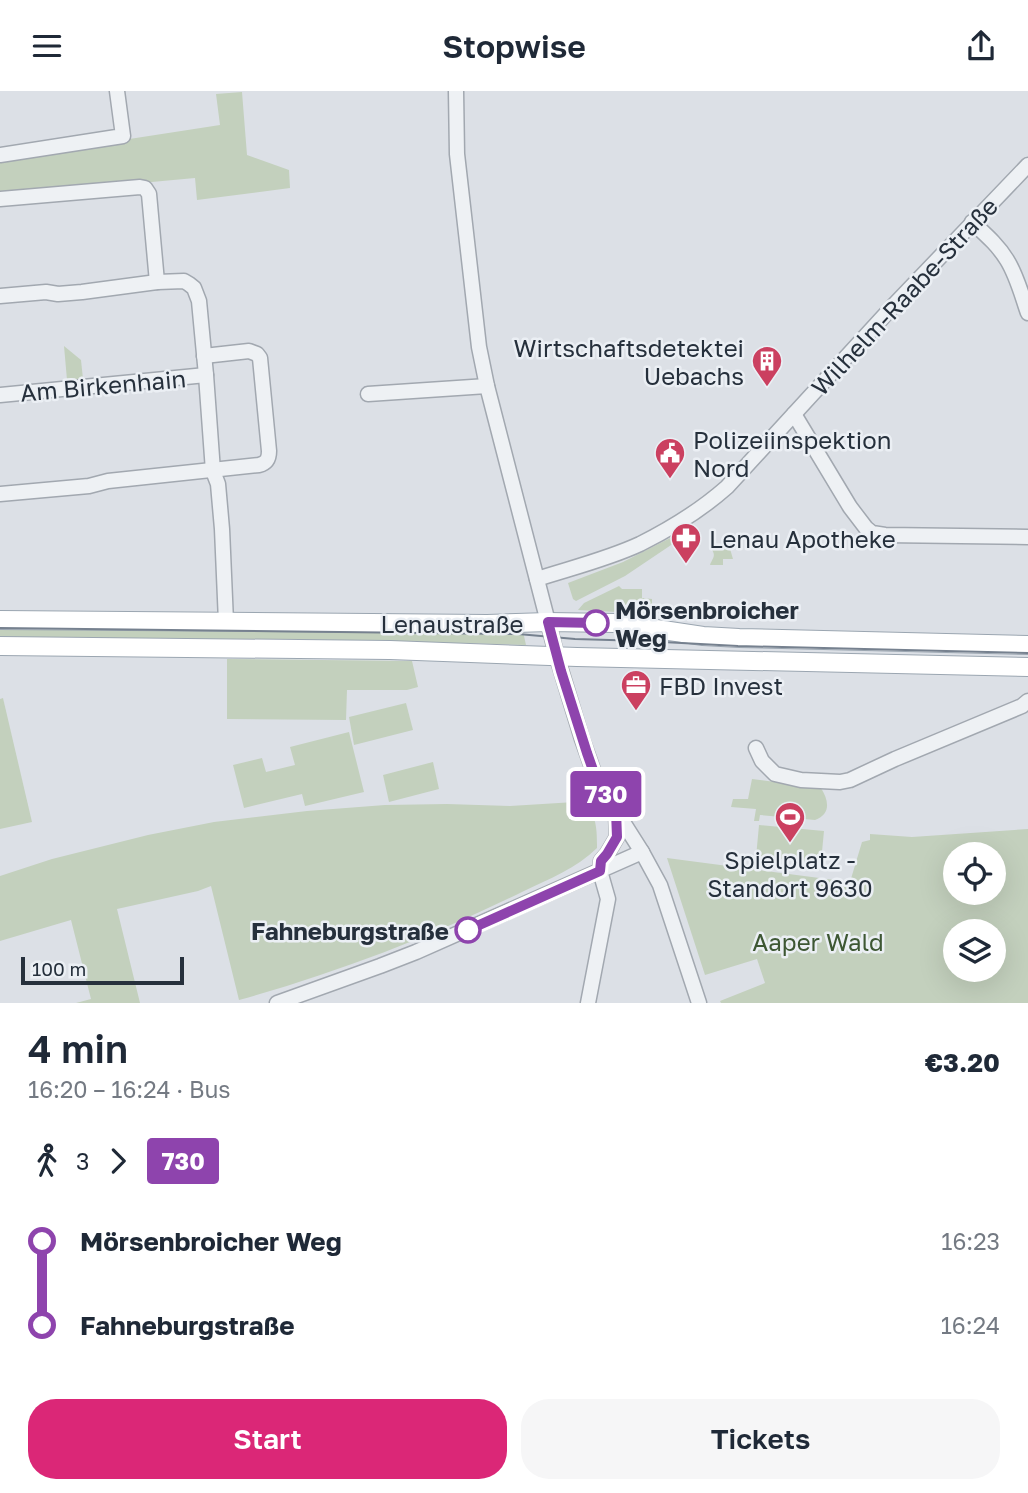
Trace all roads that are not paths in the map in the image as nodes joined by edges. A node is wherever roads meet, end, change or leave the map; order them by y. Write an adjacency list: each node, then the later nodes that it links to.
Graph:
1 (117, 91): 3 (street)
2 (456, 91): 12 (street)
3 (0, 155)
4 (1028, 165): 6 (street, Wilhelm-Raabe-Straße)
5 (0, 199): 7 (street)
6 (972, 222): 9 (street); 15 (street, Wilhelm-Raabe-Straße)
7 (157, 282): 8 (street); 10 (street)
8 (0, 296)
9 (1028, 313)
10 (204, 356): 11 (street); 16 (street)
11 (206, 375): 14 (street, Am Birkenhain); 16 (street)
12 (487, 386): 13 (street); 19 (street)
13 (368, 394)
14 (0, 395)
15 (793, 414): 18 (street); 19 (street, Wilhelm-Raabe-Straße)
16 (213, 471): 17 (street); 21 (street)
17 (0, 494)
18 (1028, 537)
19 (537, 579): 22 (street)
20 (1, 620): 21 (main road, Lenaustraße)
21 (226, 622): 22 (main road, Lenaustraße)
22 (548, 622): 23 (main road, Lenaustraße); 25 (street)
23 (1028, 645)
24 (0, 646): 25 (main road, Lenaustraße)
25 (557, 657): 26 (main road, Lenaustraße); 29 (street)
26 (1028, 667)
27 (1028, 701): 28 (street)
28 (757, 748)
29 (616, 811): 30 (street); 31 (street)
30 (642, 852): 31 (street); 34 (street)
31 (600, 871): 32 (street); 33 (street)
32 (277, 1003)
33 (588, 1003)
34 (699, 1003)

